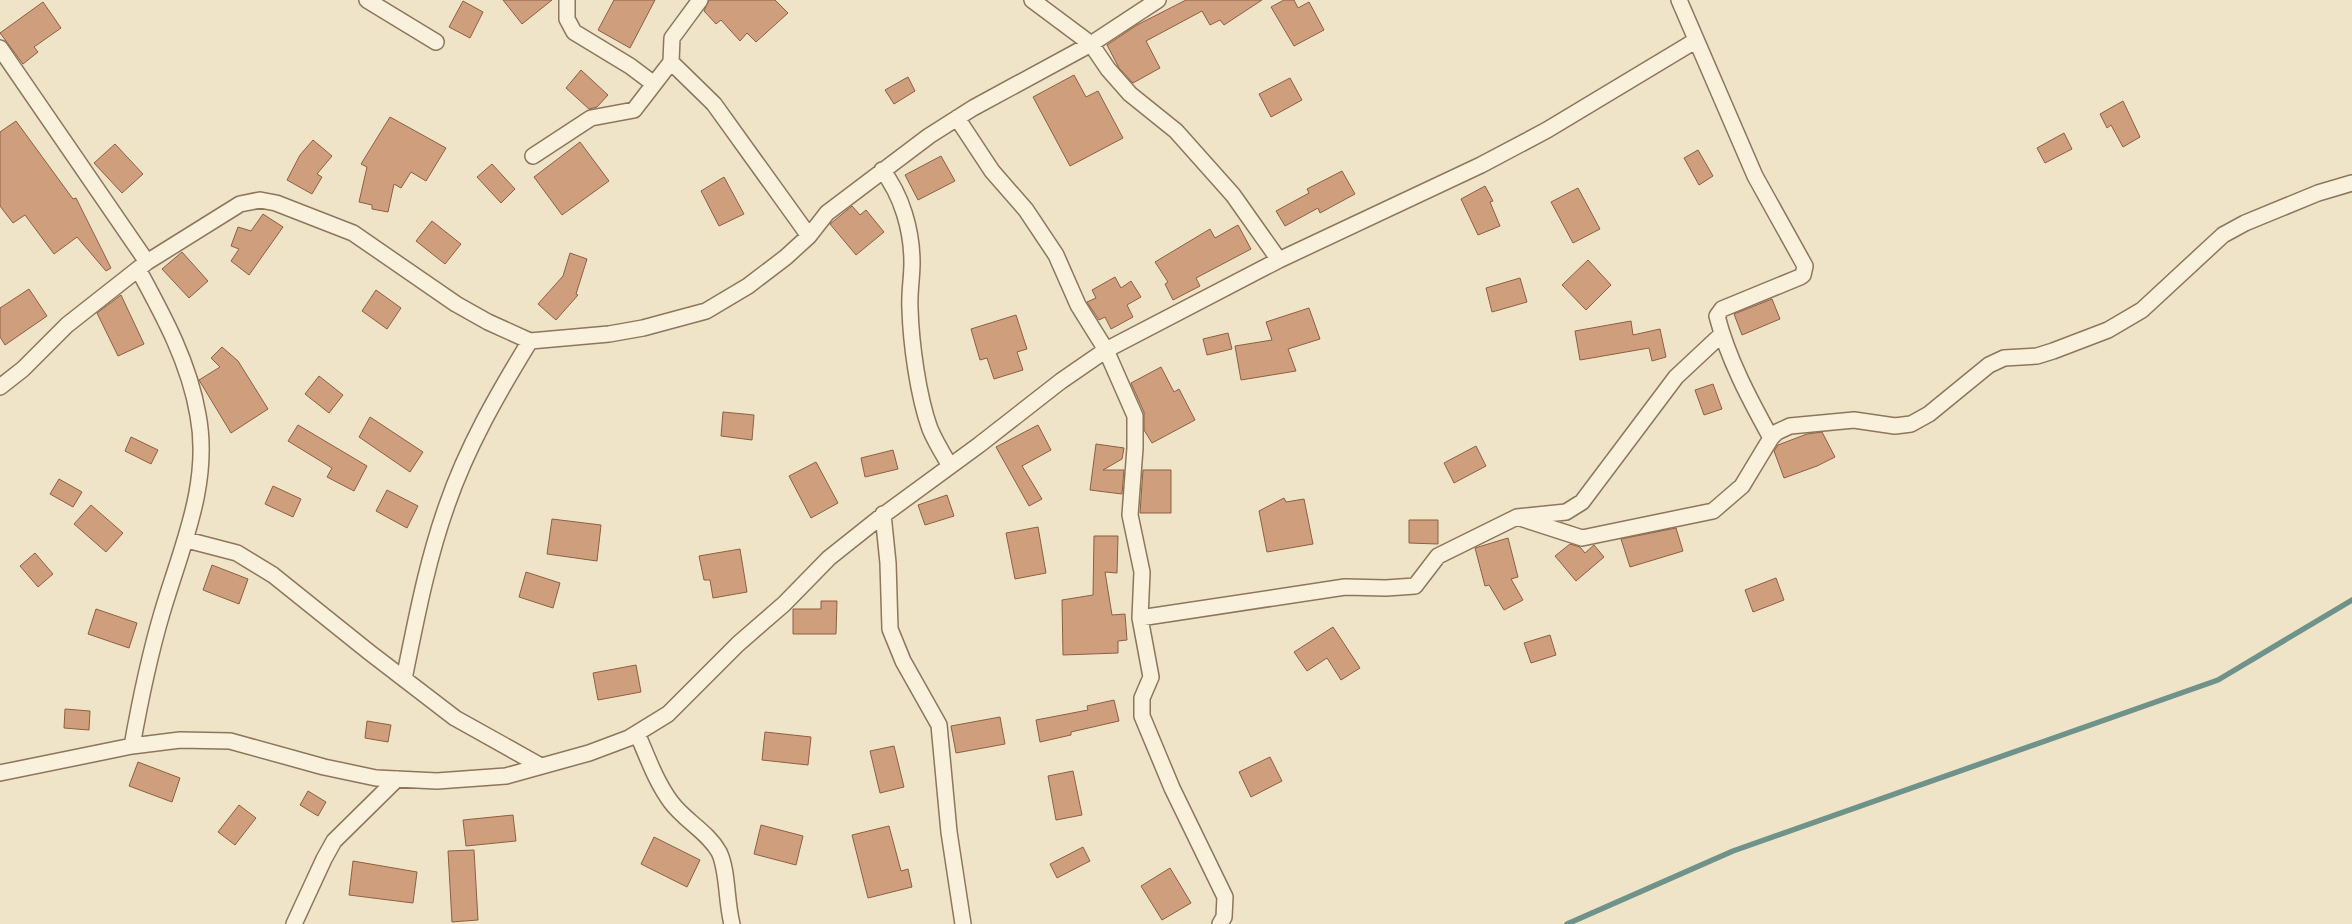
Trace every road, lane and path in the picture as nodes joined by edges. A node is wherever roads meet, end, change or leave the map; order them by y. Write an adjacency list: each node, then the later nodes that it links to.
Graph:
1 (367, 0): 8 (street)
2 (567, 0): 12 (street)
3 (700, 0): 11 (street)
4 (1032, 0): 9 (street)
5 (1158, 0): 9 (street)
6 (1679, 0): 7 (street)
7 (1695, 41): 18 (street); 20 (street)
8 (436, 42)
9 (1091, 44): 13 (street); 18 (street)
10 (0, 48): 19 (street)
11 (671, 62): 12 (street); 17 (street)
12 (654, 84): 14 (street)
13 (957, 118): 15 (street); 22 (street)
14 (533, 156)
15 (882, 170): 17 (street); 25 (street)
16 (2352, 183): 24 (street)
17 (809, 236): 21 (street)
18 (1279, 260): 22 (street)
19 (143, 265): 21 (street); 23 (street); 28 (street)
20 (1722, 334): 24 (street); 27 (street)
21 (530, 341): 30 (street)
22 (1106, 350): 25 (street); 29 (street)
23 (0, 386)
24 (1772, 438): 27 (street)
25 (950, 466): 26 (street)
26 (883, 514): 31 (street); 38 (street)
27 (1517, 517): 29 (street)
28 (187, 540): 30 (street); 32 (street)
29 (1140, 618): 39 (street)
30 (404, 679): 33 (street)
31 (637, 733): 33 (street); 37 (street)
32 (132, 746): 34 (street); 35 (street)
33 (541, 766): 35 (street)
34 (0, 773)
35 (397, 779): 36 (street)
36 (294, 924)
37 (732, 924)
38 (962, 924)
39 (1220, 924)

